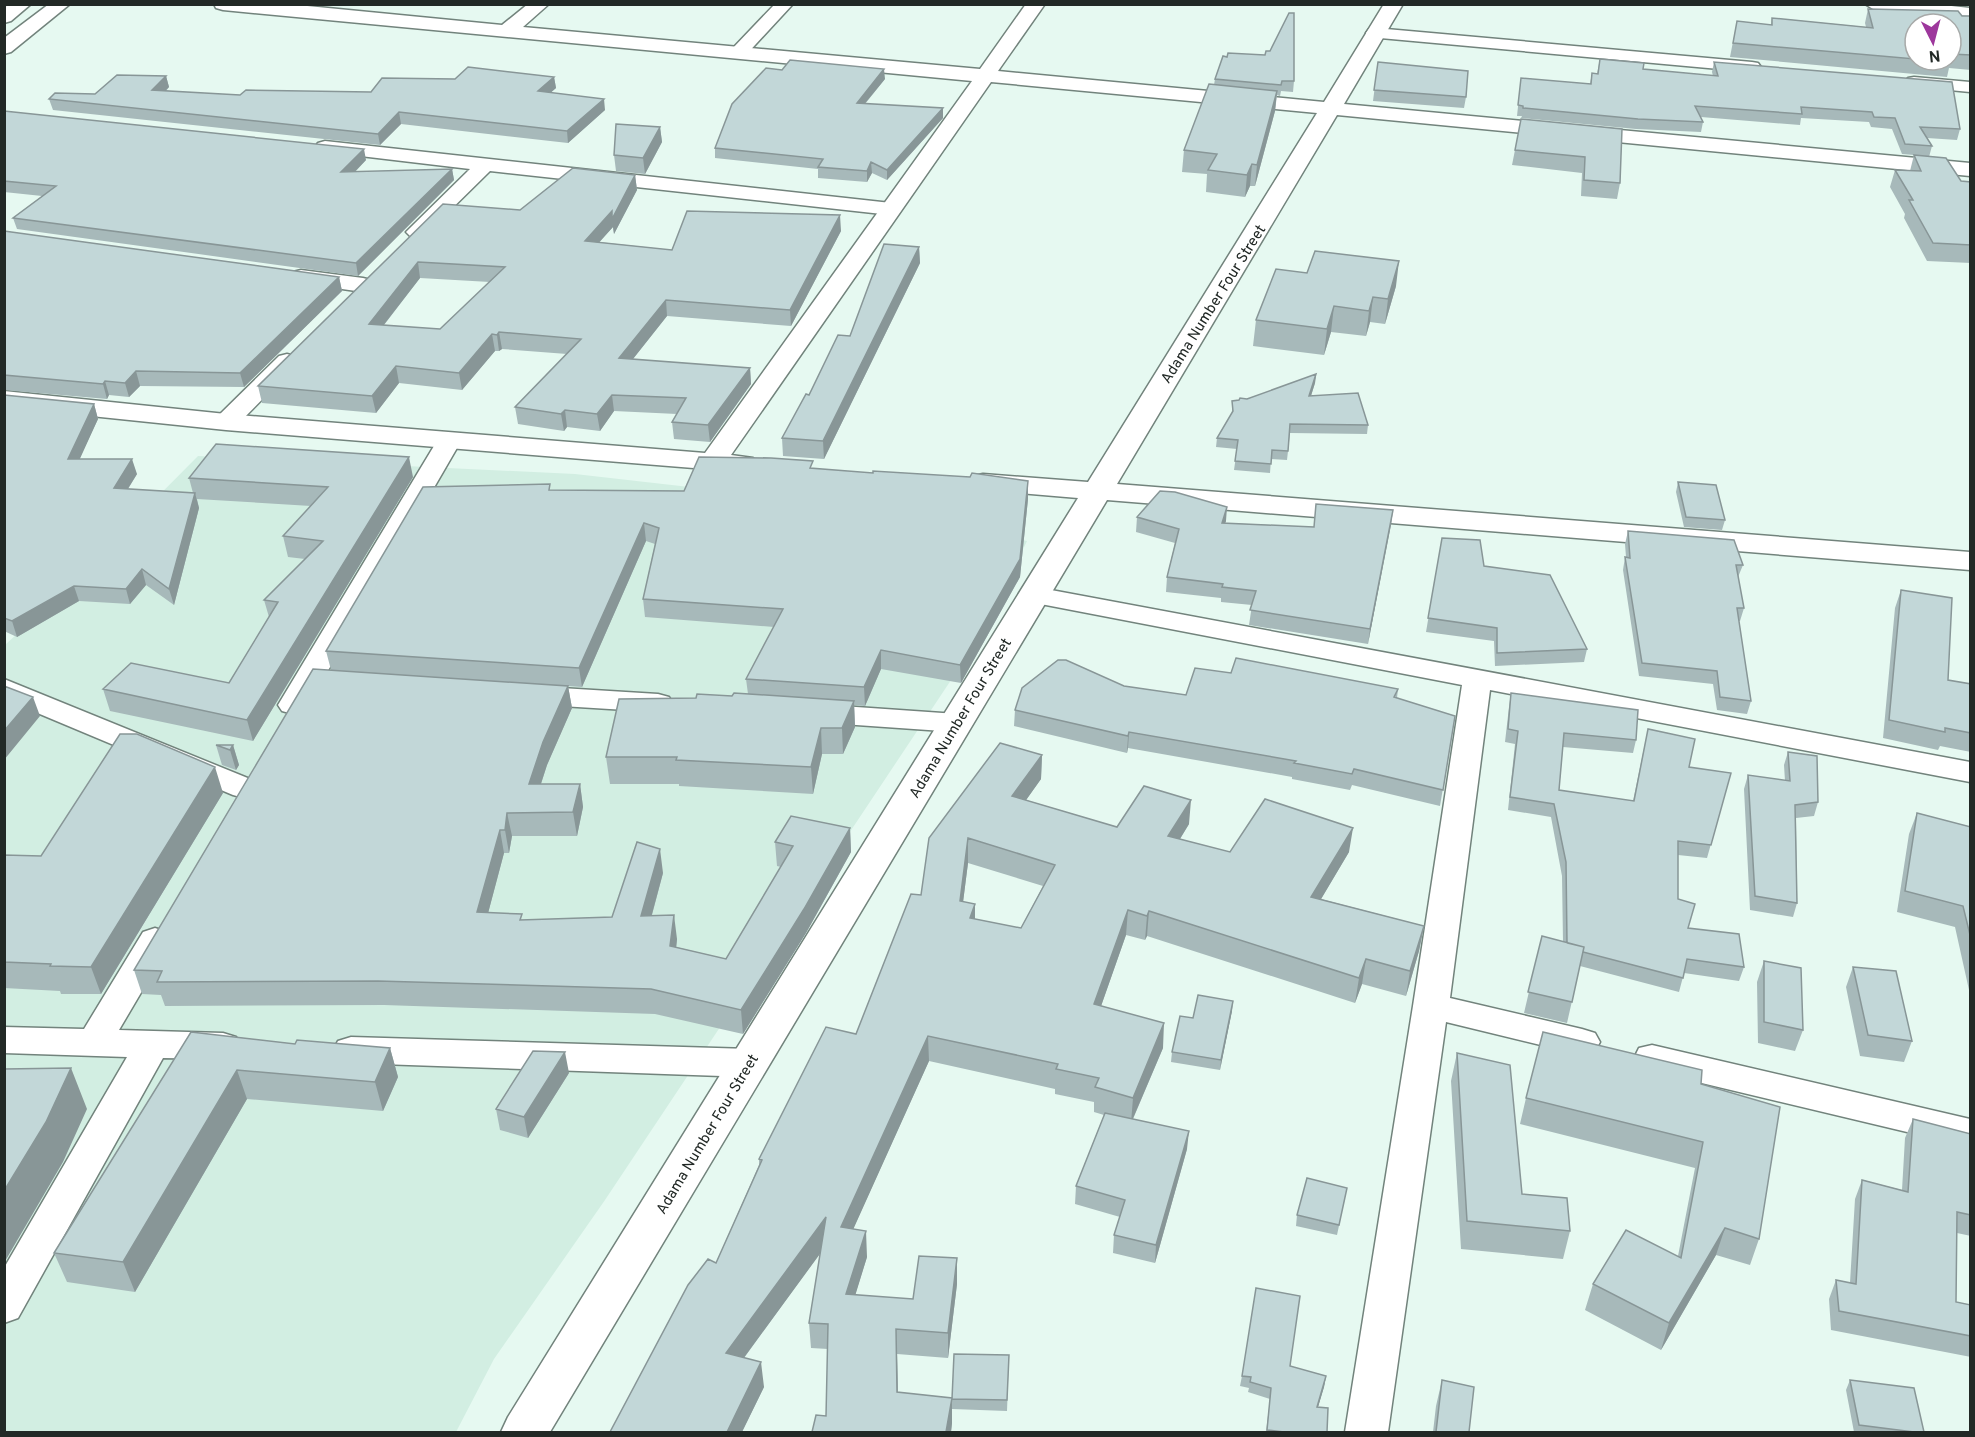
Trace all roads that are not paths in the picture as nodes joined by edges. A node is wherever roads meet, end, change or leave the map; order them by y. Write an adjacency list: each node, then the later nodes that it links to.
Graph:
1 (22, 4): 11 (street)
2 (61, 4): 14 (street)
3 (223, 4): 9 (street)
4 (540, 4): 12 (street)
5 (785, 4): 15 (street)
6 (1036, 4): 17 (street)
7 (1394, 4): 13 (street, Adama Number Four Street)
8 (1873, 4): 10 (street)
9 (300, 8): 12 (street)
10 (1971, 13)
11 (4, 17)
12 (506, 31): 15 (street)
13 (1375, 33): 16 (street); 20 (street, Adama Number Four Street)
14 (4, 48)
15 (738, 53): 17 (street)
16 (1768, 69)
17 (985, 76): 20 (street); 24 (street)
18 (1899, 81): 19 (street)
19 (1971, 87)
20 (1332, 109): 23 (street); 37 (street, Adama Number Four Street)
21 (308, 146): 22 (street)
22 (485, 165): 24 (street); 25 (street)
23 (1971, 169)
24 (891, 209): 34 (street)
25 (404, 245)
26 (380, 269): 28 (street)
27 (282, 274): 28 (street)
28 (363, 285): 29 (street)
29 (347, 301)
30 (298, 350): 32 (street)
31 (4, 399): 32 (street)
32 (226, 422): 33 (street)
33 (449, 441): 34 (street); 41 (street)
34 (713, 461): 35 (street)
35 (771, 466)
36 (958, 480): 37 (street)
37 (1098, 490): 38 (street); 39 (street, Adama Number Four Street)
38 (1971, 561)
39 (1035, 595): 40 (street); 47 (street, Adama Number Four Street)
40 (1477, 679): 49 (street); 52 (street)
41 (308, 680): 42 (street); 48 (street)
42 (343, 682)
43 (4, 688): 50 (street)
44 (496, 692): 45 (street)
45 (686, 705)
46 (792, 712): 47 (street)
47 (957, 723): 58 (street, Adama Number Four Street)
48 (279, 729)
49 (1971, 772)
50 (244, 788)
51 (166, 920): 54 (street)
52 (1431, 1006): 59 (street); 62 (street)
53 (4, 1040): 54 (street)
54 (94, 1042): 55 (street)
55 (153, 1044): 56 (street); 60 (street)
56 (260, 1048)
57 (320, 1050): 58 (street)
58 (750, 1063): 61 (street, Adama Number Four Street)
59 (1971, 1133)
60 (4, 1306)
61 (525, 1432)
62 (1366, 1432)

